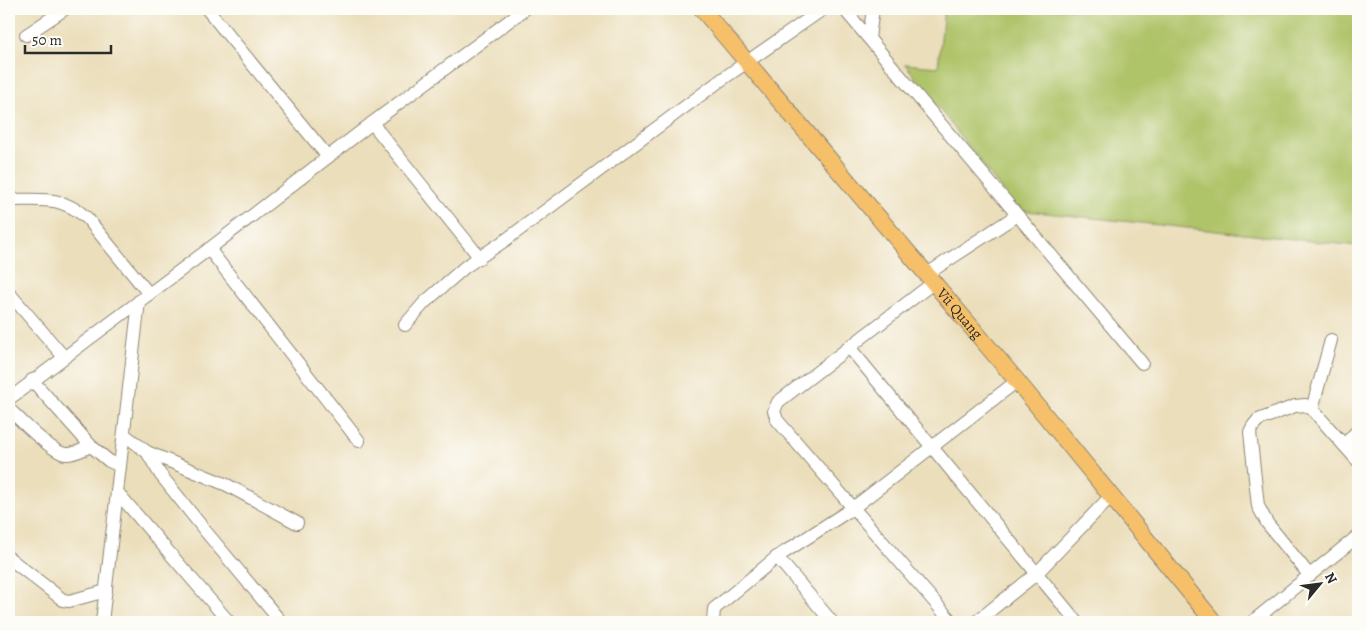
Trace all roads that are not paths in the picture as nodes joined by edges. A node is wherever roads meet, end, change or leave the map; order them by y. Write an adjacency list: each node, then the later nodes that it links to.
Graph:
1 (65, 9): 8 (street)
2 (208, 9): 12 (street)
3 (524, 9): 11 (street)
4 (702, 9): 10 (main road, Vũ Quang)
5 (823, 9): 10 (street)
6 (844, 9): 9 (street)
7 (873, 9): 9 (street)
8 (26, 35)
9 (869, 38): 14 (street)
10 (747, 62): 16 (street); 17 (main road, Vũ Quang)
11 (372, 123): 12 (street); 16 (street)
12 (328, 157): 15 (street)
13 (9, 200): 19 (street)
14 (1018, 215): 17 (street); 24 (street)
15 (209, 250): 19 (street); 32 (street)
16 (480, 258): 20 (street)
17 (930, 278): 22 (street); 26 (main road, Vũ Quang)
18 (9, 293): 23 (street)
19 (144, 298): 23 (street); 31 (street)
20 (405, 325)
21 (1331, 340): 29 (street)
22 (849, 347): 35 (street); 41 (street)
23 (64, 357): 25 (street)
24 (1142, 363)
25 (32, 380): 27 (street); 34 (street)
26 (1017, 381): 35 (street); 40 (main road, Vũ Quang)
27 (9, 398)
28 (9, 409): 34 (street)
29 (1312, 409): 33 (street); 47 (street)
30 (1358, 430): 33 (street)
31 (125, 435): 36 (street); 38 (street)
32 (359, 440)
33 (1344, 445): 37 (street)
34 (91, 446): 38 (street)
35 (932, 447): 41 (street); 46 (street)
36 (147, 452): 42 (street); 51 (street)
37 (1358, 461)
38 (120, 466): 39 (street)
39 (117, 492): 48 (street); 50 (street)
40 (1110, 496): 46 (street); 57 (main road, Vũ Quang)
41 (853, 508): 44 (street); 54 (street)
42 (297, 523)
43 (1358, 536): 47 (street)
44 (777, 556): 52 (street); 53 (street)
45 (9, 558): 48 (street)
46 (1036, 574): 55 (street); 56 (street)
47 (1310, 576): 58 (street)
48 (106, 591): 49 (street)
49 (102, 622)
50 (229, 622)
51 (282, 622)
52 (713, 622)
53 (832, 622)
54 (952, 622)
55 (976, 622)
56 (1077, 622)
57 (1214, 622)
58 (1252, 622)

